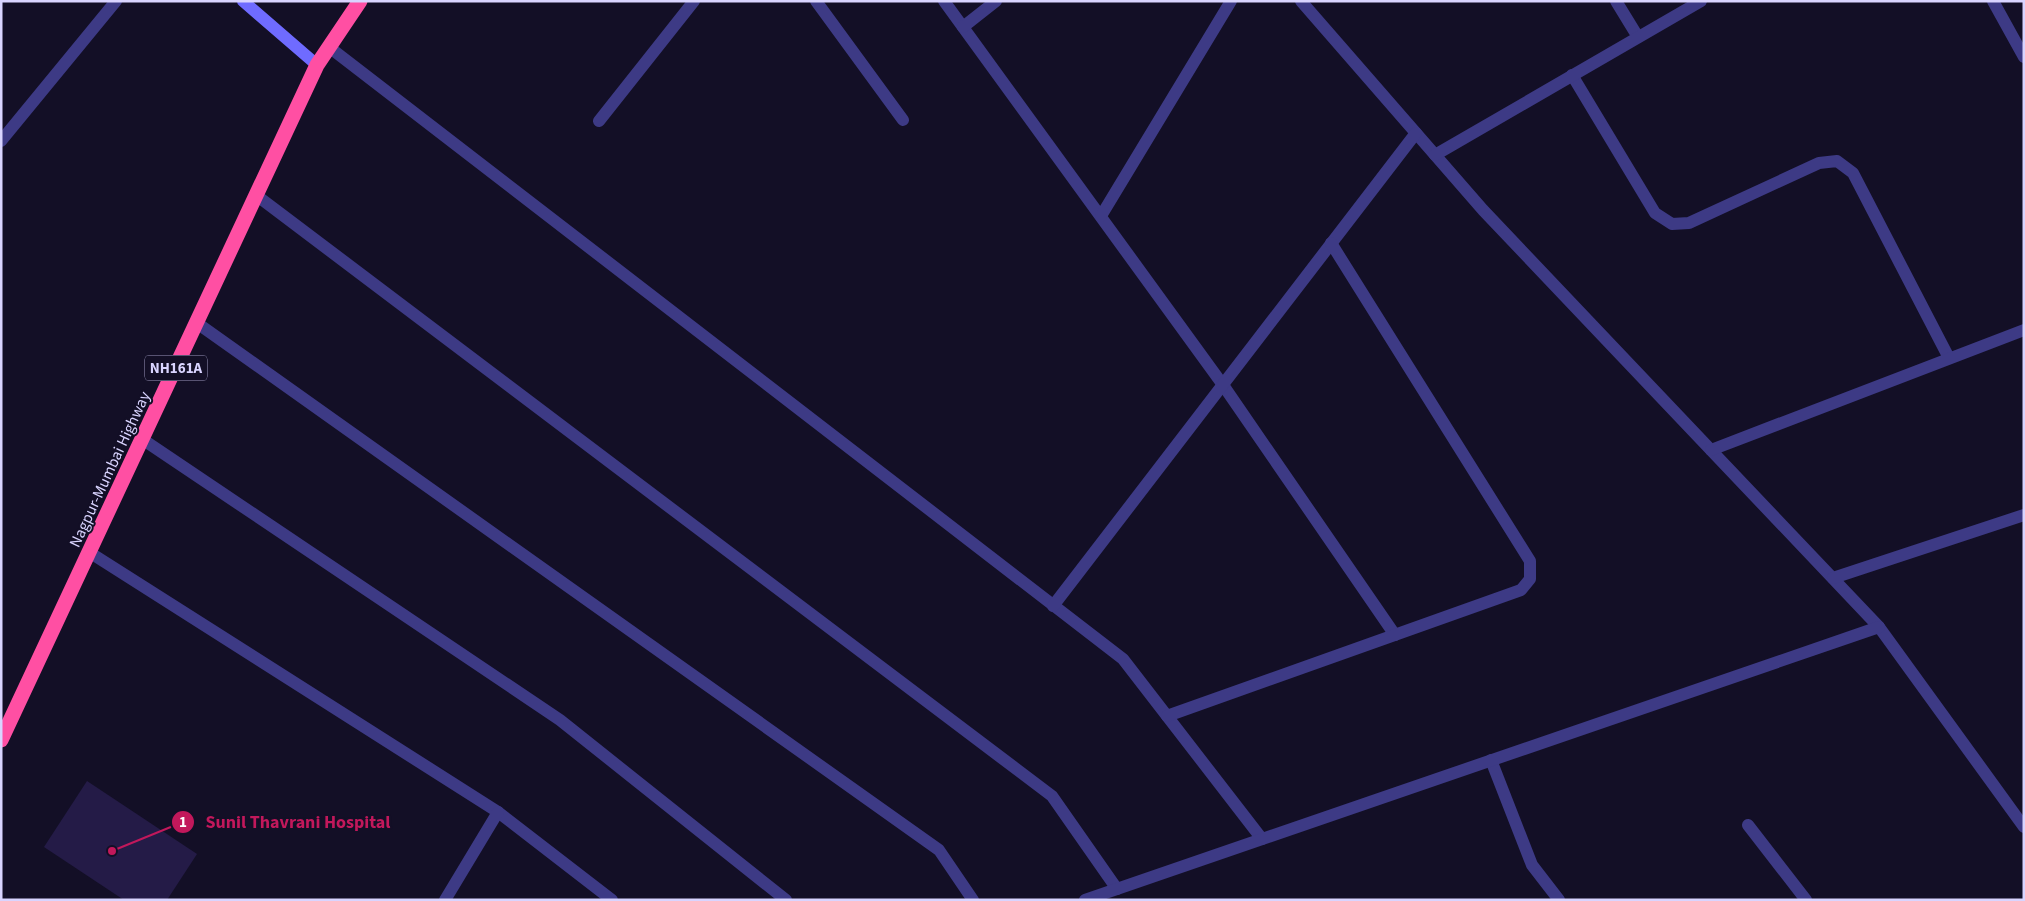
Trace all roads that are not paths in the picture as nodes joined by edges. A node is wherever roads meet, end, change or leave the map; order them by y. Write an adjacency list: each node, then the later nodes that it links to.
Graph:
1 (116, 1): 22 (street)
2 (243, 1): 17 (street)
3 (360, 1): 15 (highway, Nagpur-Mumbai Highway / NH161A)
4 (694, 1): 20 (street)
5 (816, 1): 19 (street)
6 (944, 1): 13 (street)
7 (996, 1): 13 (street)
8 (1231, 1): 25 (street)
9 (1301, 1): 21 (street)
10 (1616, 1): 14 (street)
11 (1701, 1): 14 (street)
12 (1993, 1): 16 (street)
13 (963, 27): 25 (street)
14 (1638, 37): 18 (street)
15 (329, 47): 17 (highway, Nagpur-Mumbai Highway / NH161A); 36 (street)
16 (2024, 57)
17 (317, 65): 24 (highway, Nagpur-Mumbai Highway / NH161A)
18 (1572, 75): 23 (street); 29 (street)
19 (903, 120)
20 (599, 121)
21 (1416, 133): 23 (street); 26 (street)
22 (1, 140)
23 (1435, 155): 32 (street)
24 (256, 195): 27 (highway, Nagpur-Mumbai Highway / NH161A); 46 (street)
25 (1101, 216): 30 (street)
26 (1331, 244): 30 (street); 38 (street)
27 (197, 323): 31 (highway, Nagpur-Mumbai Highway / NH161A); 50 (street)
28 (2024, 330): 29 (street)
29 (1949, 358): 32 (street)
30 (1223, 385): 36 (street); 38 (street)
31 (142, 439): 34 (highway, Nagpur-Mumbai Highway / NH161A); 49 (street)
32 (1711, 450): 35 (street)
33 (2024, 515): 35 (street)
34 (89, 552): 40 (highway, Nagpur-Mumbai Highway / NH161A); 42 (street)
35 (1832, 578): 37 (street)
36 (1053, 606): 39 (street)
37 (1879, 627): 41 (street); 44 (street)
38 (1395, 635): 39 (street)
39 (1167, 716): 45 (street)
40 (1, 740)
41 (1491, 760): 45 (street); 52 (street)
42 (498, 812): 47 (street); 48 (street)
43 (1748, 825): 53 (street)
44 (2024, 827)
45 (1262, 839): 46 (street)
46 (1117, 889): 51 (street)
47 (445, 900)
48 (612, 900)
49 (786, 900)
50 (973, 900)
51 (1085, 900)
52 (1559, 900)
53 (1806, 900)

